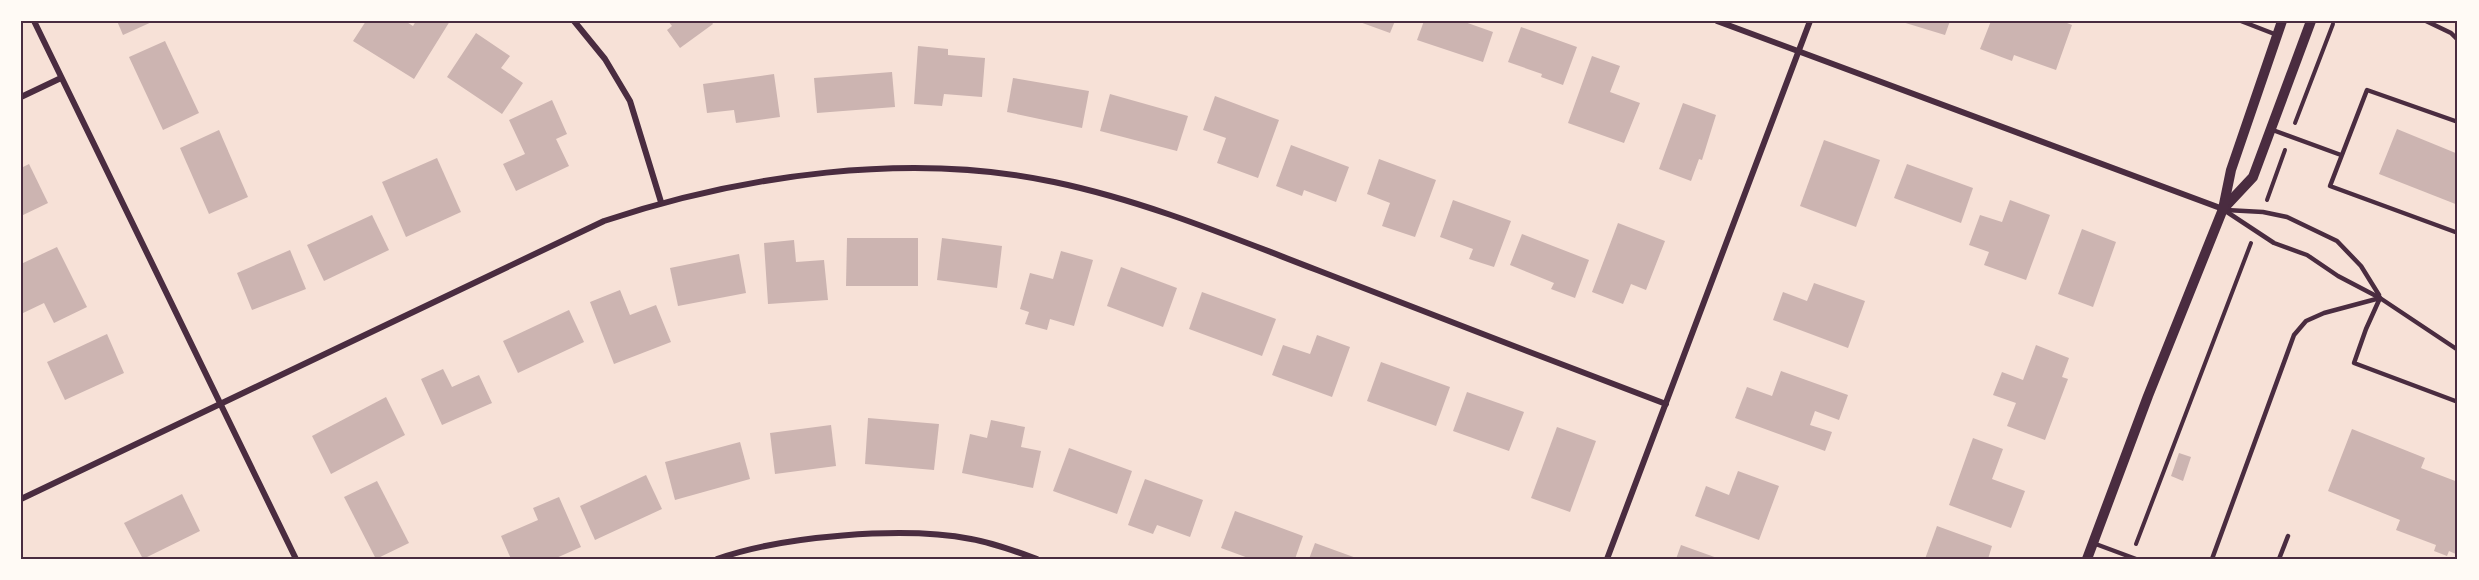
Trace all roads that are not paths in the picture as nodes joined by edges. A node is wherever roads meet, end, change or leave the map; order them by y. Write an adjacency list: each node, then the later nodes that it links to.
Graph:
1 (34, 21): 12 (street)
2 (574, 21): 17 (street)
3 (1717, 21): 11 (street)
4 (1810, 21): 11 (street)
5 (2241, 21): 9 (lane)
6 (2282, 21): 9 (street)
7 (2311, 21): 15 (street)
8 (2426, 21): 10 (lane)
9 (2277, 35): 18 (street)
10 (2458, 40)
11 (1799, 52): 18 (street); 24 (street)
12 (61, 78): 13 (street); 23 (street)
13 (21, 97)
14 (2458, 122): 16 (lane)
15 (2270, 129): 16 (lane); 18 (street)
16 (2341, 155): 19 (lane)
17 (661, 202): 23 (street); 24 (street)
18 (2223, 209): 20 (lane); 20 (lane); 27 (street)
19 (2458, 233)
20 (2380, 298): 21 (lane); 22 (lane); 34 (lane)
21 (2458, 350)
22 (2458, 402)
23 (220, 403): 25 (street); 28 (street)
24 (1666, 404): 31 (street)
25 (21, 499)
26 (2288, 536): 35 (lane)
27 (2093, 543): 32 (street); 33 (lane)
28 (296, 559)
29 (717, 559): 30 (street)
30 (1037, 559)
31 (1607, 559)
32 (2087, 559)
33 (2136, 559)
34 (2212, 559)
35 (2279, 559)

